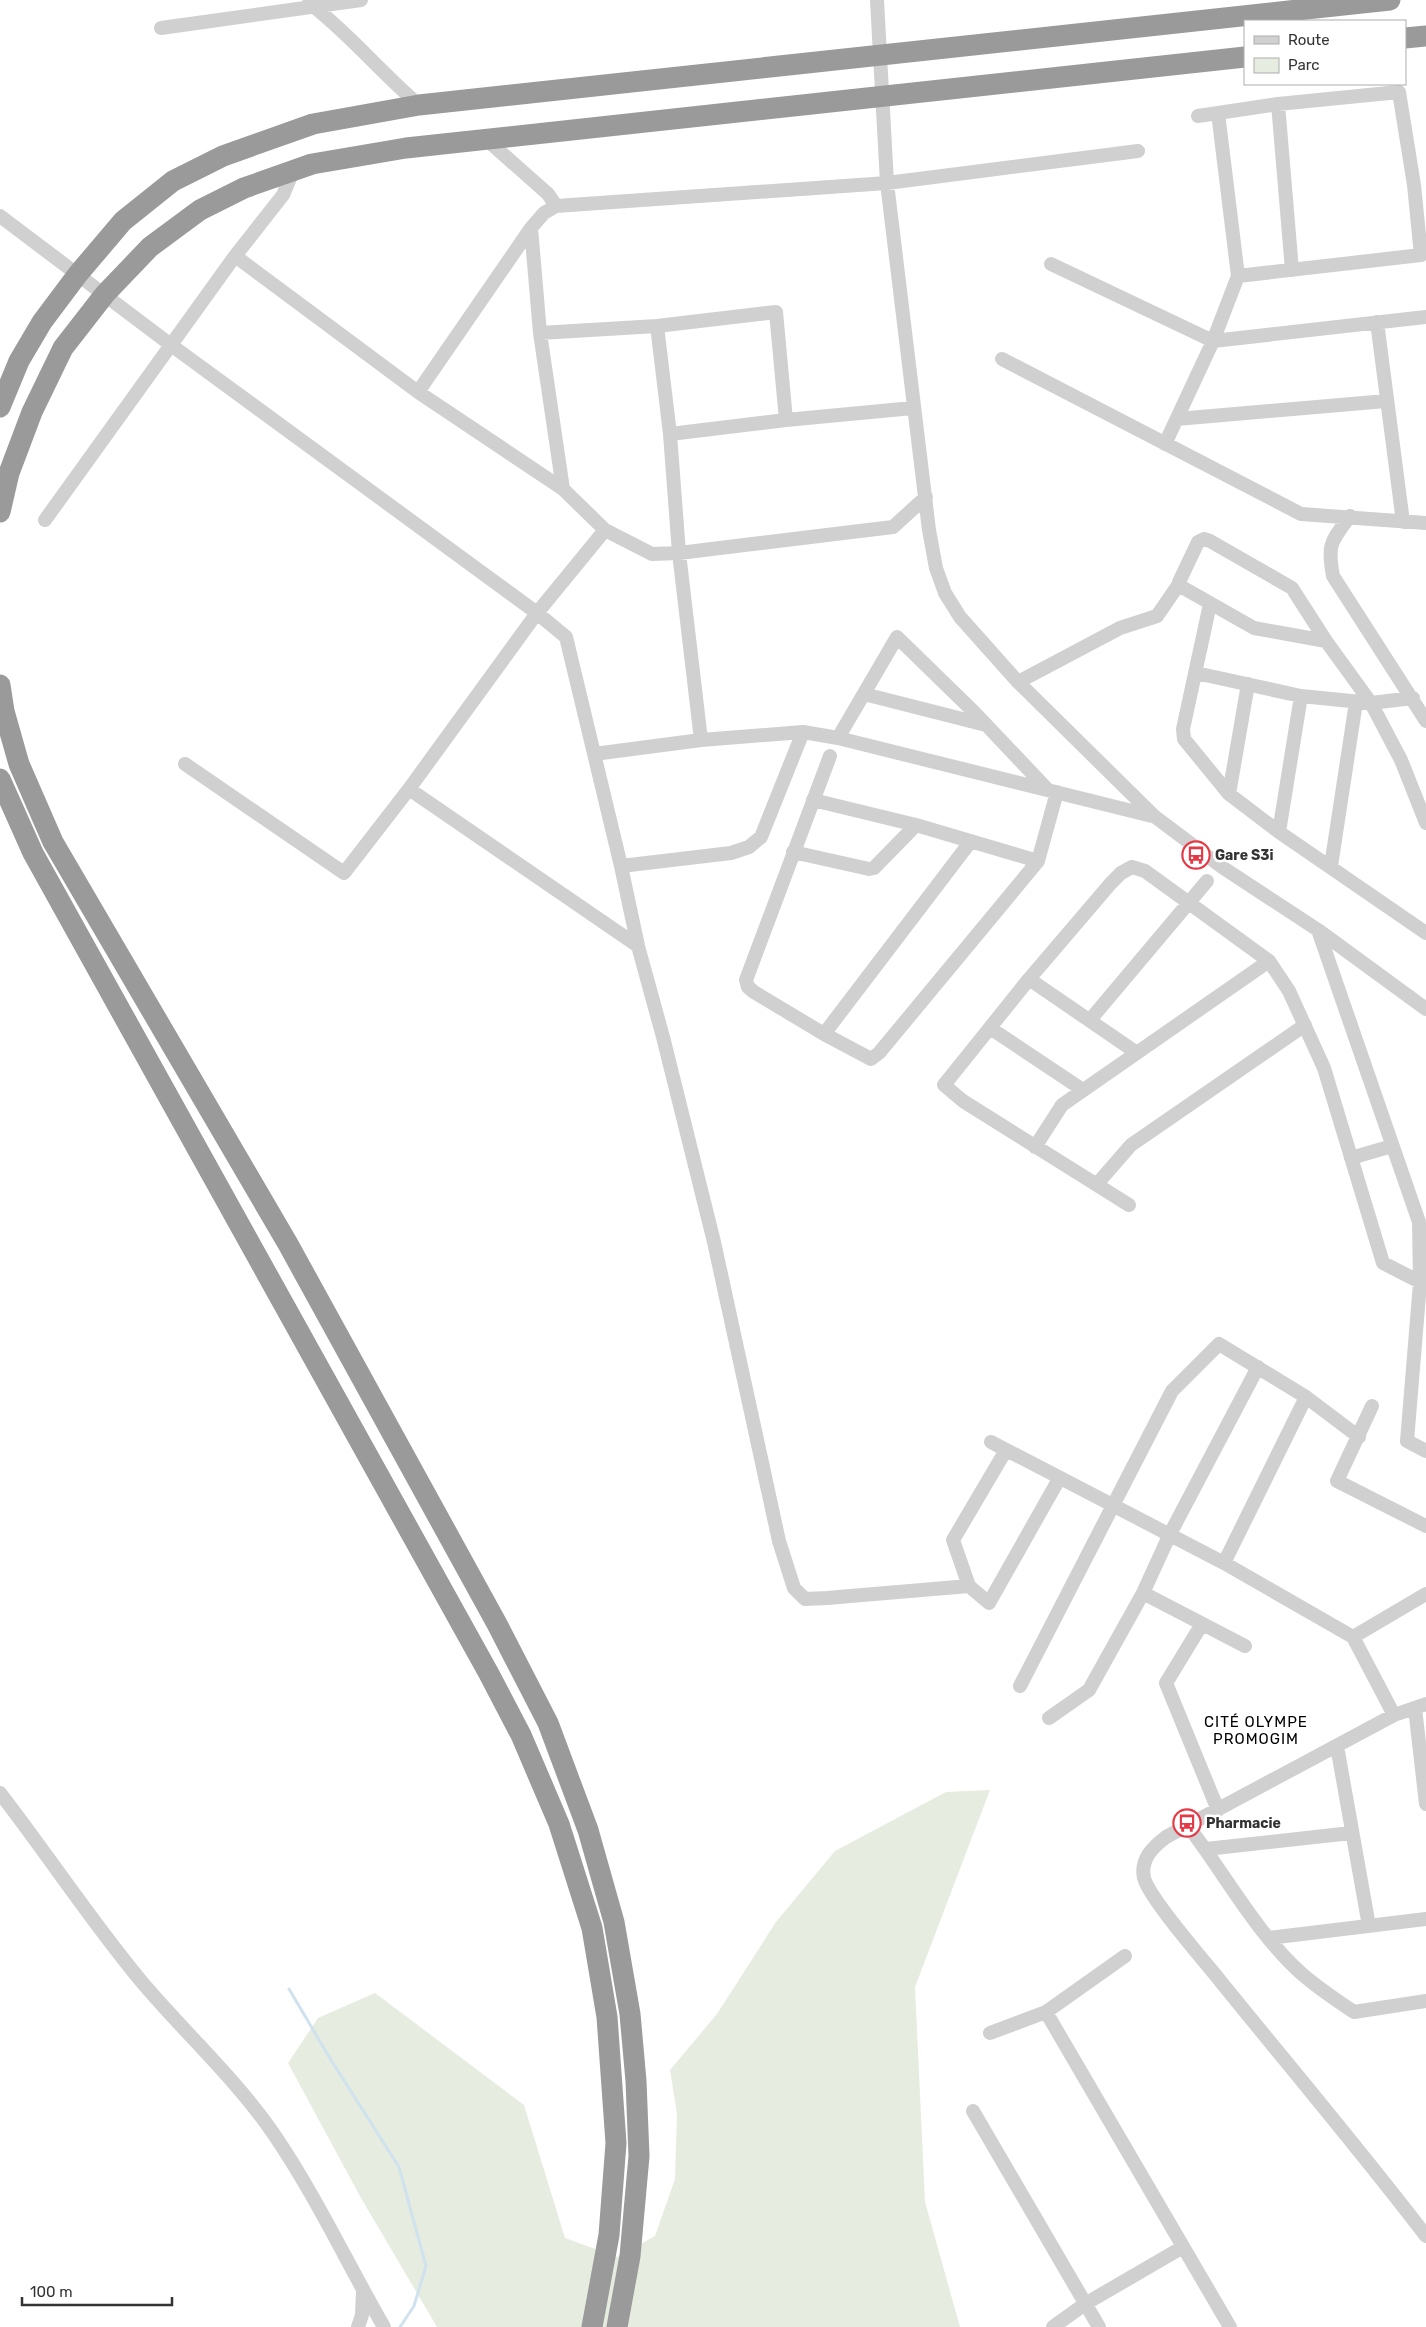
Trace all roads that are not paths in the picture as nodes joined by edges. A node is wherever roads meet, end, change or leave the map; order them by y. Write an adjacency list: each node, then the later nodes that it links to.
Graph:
1 (361, 0): 4 (street)
2 (877, 0): 8 (street)
3 (1390, 0): 8 (highway)
4 (308, 3): 5 (street); 12 (street)
5 (161, 28)
6 (1426, 36): 7 (highway)
7 (1406, 38)
8 (881, 55): 10 (street); 12 (highway)
9 (1244, 56): 10 (highway)
10 (884, 96): 15 (highway); 18 (street)
11 (1278, 104): 13 (street); 19 (street); 25 (street)
12 (419, 105): 26 (highway)
13 (1218, 113): 14 (street); 27 (street)
14 (1198, 116)
15 (486, 139): 17 (highway); 20 (street)
16 (1138, 151): 18 (street)
17 (294, 168): 23 (street); 28 (highway)
18 (887, 183): 20 (street); 39 (street)
19 (1420, 185): 25 (street)
20 (556, 206): 22 (street)
21 (0, 216): 26 (street)
22 (531, 228): 32 (street); 36 (street)
23 (235, 256): 34 (street); 36 (street)
24 (1051, 264): 33 (street)
25 (1292, 270): 27 (street)
26 (78, 274): 28 (street); 38 (highway)
27 (1238, 276): 33 (street)
28 (105, 294): 34 (street); 46 (highway)
29 (1426, 317): 30 (street)
30 (1377, 322): 33 (street); 37 (street)
31 (657, 326): 32 (street); 41 (street); 42 (street)
32 (540, 333): 44 (street)
33 (1213, 341): 40 (street)
34 (171, 345): 48 (street); 55 (street)
35 (1002, 359): 43 (street)
36 (418, 392): 44 (street)
37 (1386, 401): 40 (street); 49 (street)
38 (0, 407)
39 (913, 408): 41 (street); 45 (street)
40 (1176, 419): 43 (street)
41 (786, 420): 42 (street)
42 (670, 434): 52 (street)
43 (1165, 444): 47 (street)
44 (563, 489): 51 (street)
45 (926, 497): 52 (street); 58 (street)
46 (0, 512)
47 (1350, 516): 49 (street); 63 (street)
48 (46, 520)
49 (1403, 522): 50 (street)
50 (1426, 523)
51 (605, 530): 52 (street); 55 (street)
52 (679, 553): 70 (street)
53 (1180, 584): 54 (street); 56 (street); 58 (street)
54 (1210, 604): 56 (street); 57 (street)
55 (537, 613): 71 (street); 75 (street)
56 (1326, 642): 65 (street)
57 (1196, 673): 59 (street); 77 (street)
58 (1018, 682): 79 (street)
59 (1248, 684): 62 (street); 77 (street)
60 (0, 685): 152 (highway)
61 (864, 694): 67 (street); 67 (street); 69 (street)
62 (1301, 696): 64 (street); 82 (street)
63 (1413, 698): 65 (street); 66 (street)
64 (1356, 702): 65 (street); 87 (street)
65 (1371, 703): 80 (street)
66 (1426, 721)
67 (986, 725): 76 (street)
68 (803, 732): 69 (street); 70 (street); 86 (street)
69 (838, 738): 76 (street)
70 (701, 740): 71 (street)
71 (594, 754): 86 (street)
72 (830, 756): 78 (street)
73 (185, 764): 75 (street)
74 (0, 779): 151 (highway)
75 (409, 789): 92 (street)
76 (1053, 791): 79 (street); 85 (street)
77 (1229, 794): 82 (street)
78 (814, 800): 81 (street); 84 (street)
79 (1154, 816): 90 (street)
80 (1426, 823)
81 (916, 825): 83 (street); 84 (street)
82 (1279, 832): 87 (street)
83 (970, 841): 85 (street); 99 (street)
84 (793, 852): 99 (street)
85 (1038, 860): 99 (street)
86 (621, 866): 92 (street)
87 (1331, 866): 91 (street)
88 (1207, 881): 89 (street)
89 (1189, 902): 93 (street); 94 (street); 96 (street)
90 (1318, 930): 95 (street); 102 (street)
91 (1426, 933)
92 (638, 946): 120 (street)
93 (1269, 961): 97 (street); 100 (street)
94 (1029, 979): 96 (street); 98 (street)
95 (1426, 1009)
96 (1090, 1020): 100 (street)
97 (1305, 1025): 104 (street); 105 (street)
98 (990, 1028): 101 (street); 103 (street)
99 (824, 1034)
100 (1137, 1053): 101 (street)
101 (1083, 1090): 103 (street)
102 (1392, 1146): 104 (street); 107 (street)
103 (1035, 1147): 105 (street)
104 (1351, 1158): 107 (street)
105 (1097, 1184): 106 (street)
106 (1129, 1205)
107 (1423, 1284): 114 (street)
108 (1258, 1367): 109 (street); 116 (street); 118 (street)
109 (1306, 1397): 111 (street); 119 (street)
110 (1372, 1406): 111 (street)
111 (1359, 1437): 117 (street)
112 (991, 1442): 113 (street)
113 (1006, 1450): 115 (street); 120 (street)
114 (1426, 1450)
115 (1059, 1479): 116 (street); 120 (street)
116 (1113, 1506): 118 (street); 126 (street)
117 (1426, 1526)
118 (1170, 1534): 119 (street); 121 (street)
119 (1224, 1562): 124 (street)
120 (970, 1586)
121 (1143, 1593): 123 (street); 129 (street)
122 (1426, 1594): 124 (street)
123 (1202, 1624): 125 (street); 133 (street)
124 (1353, 1637): 128 (street)
125 (1245, 1646)
126 (1020, 1686)
127 (1420, 1706): 128 (street); 132 (street)
128 (1394, 1716): 130 (street)
129 (1049, 1718)
130 (1337, 1746): 133 (street); 135 (street)
131 (0, 1793): 147 (street)
132 (1426, 1804)
133 (1218, 1810): 134 (street)
134 (1188, 1826): 136 (street); 145 (street)
135 (1351, 1833): 136 (street); 138 (street)
136 (1206, 1849): 139 (street)
137 (1426, 1919): 138 (street)
138 (1369, 1926): 139 (street)
139 (1269, 1938): 141 (street)
140 (1125, 1956): 142 (street)
141 (1426, 2001)
142 (1046, 2012): 143 (street); 146 (street)
143 (990, 2033)
144 (973, 2111): 148 (street)
145 (1426, 2236)
146 (1183, 2247): 148 (street); 155 (street)
147 (363, 2292): 149 (street); 150 (street)
148 (1085, 2304): 153 (street); 154 (street)
149 (358, 2327)
150 (384, 2327)
151 (592, 2327)
152 (617, 2327)
153 (1053, 2327)
154 (1099, 2327)
155 (1230, 2327)

